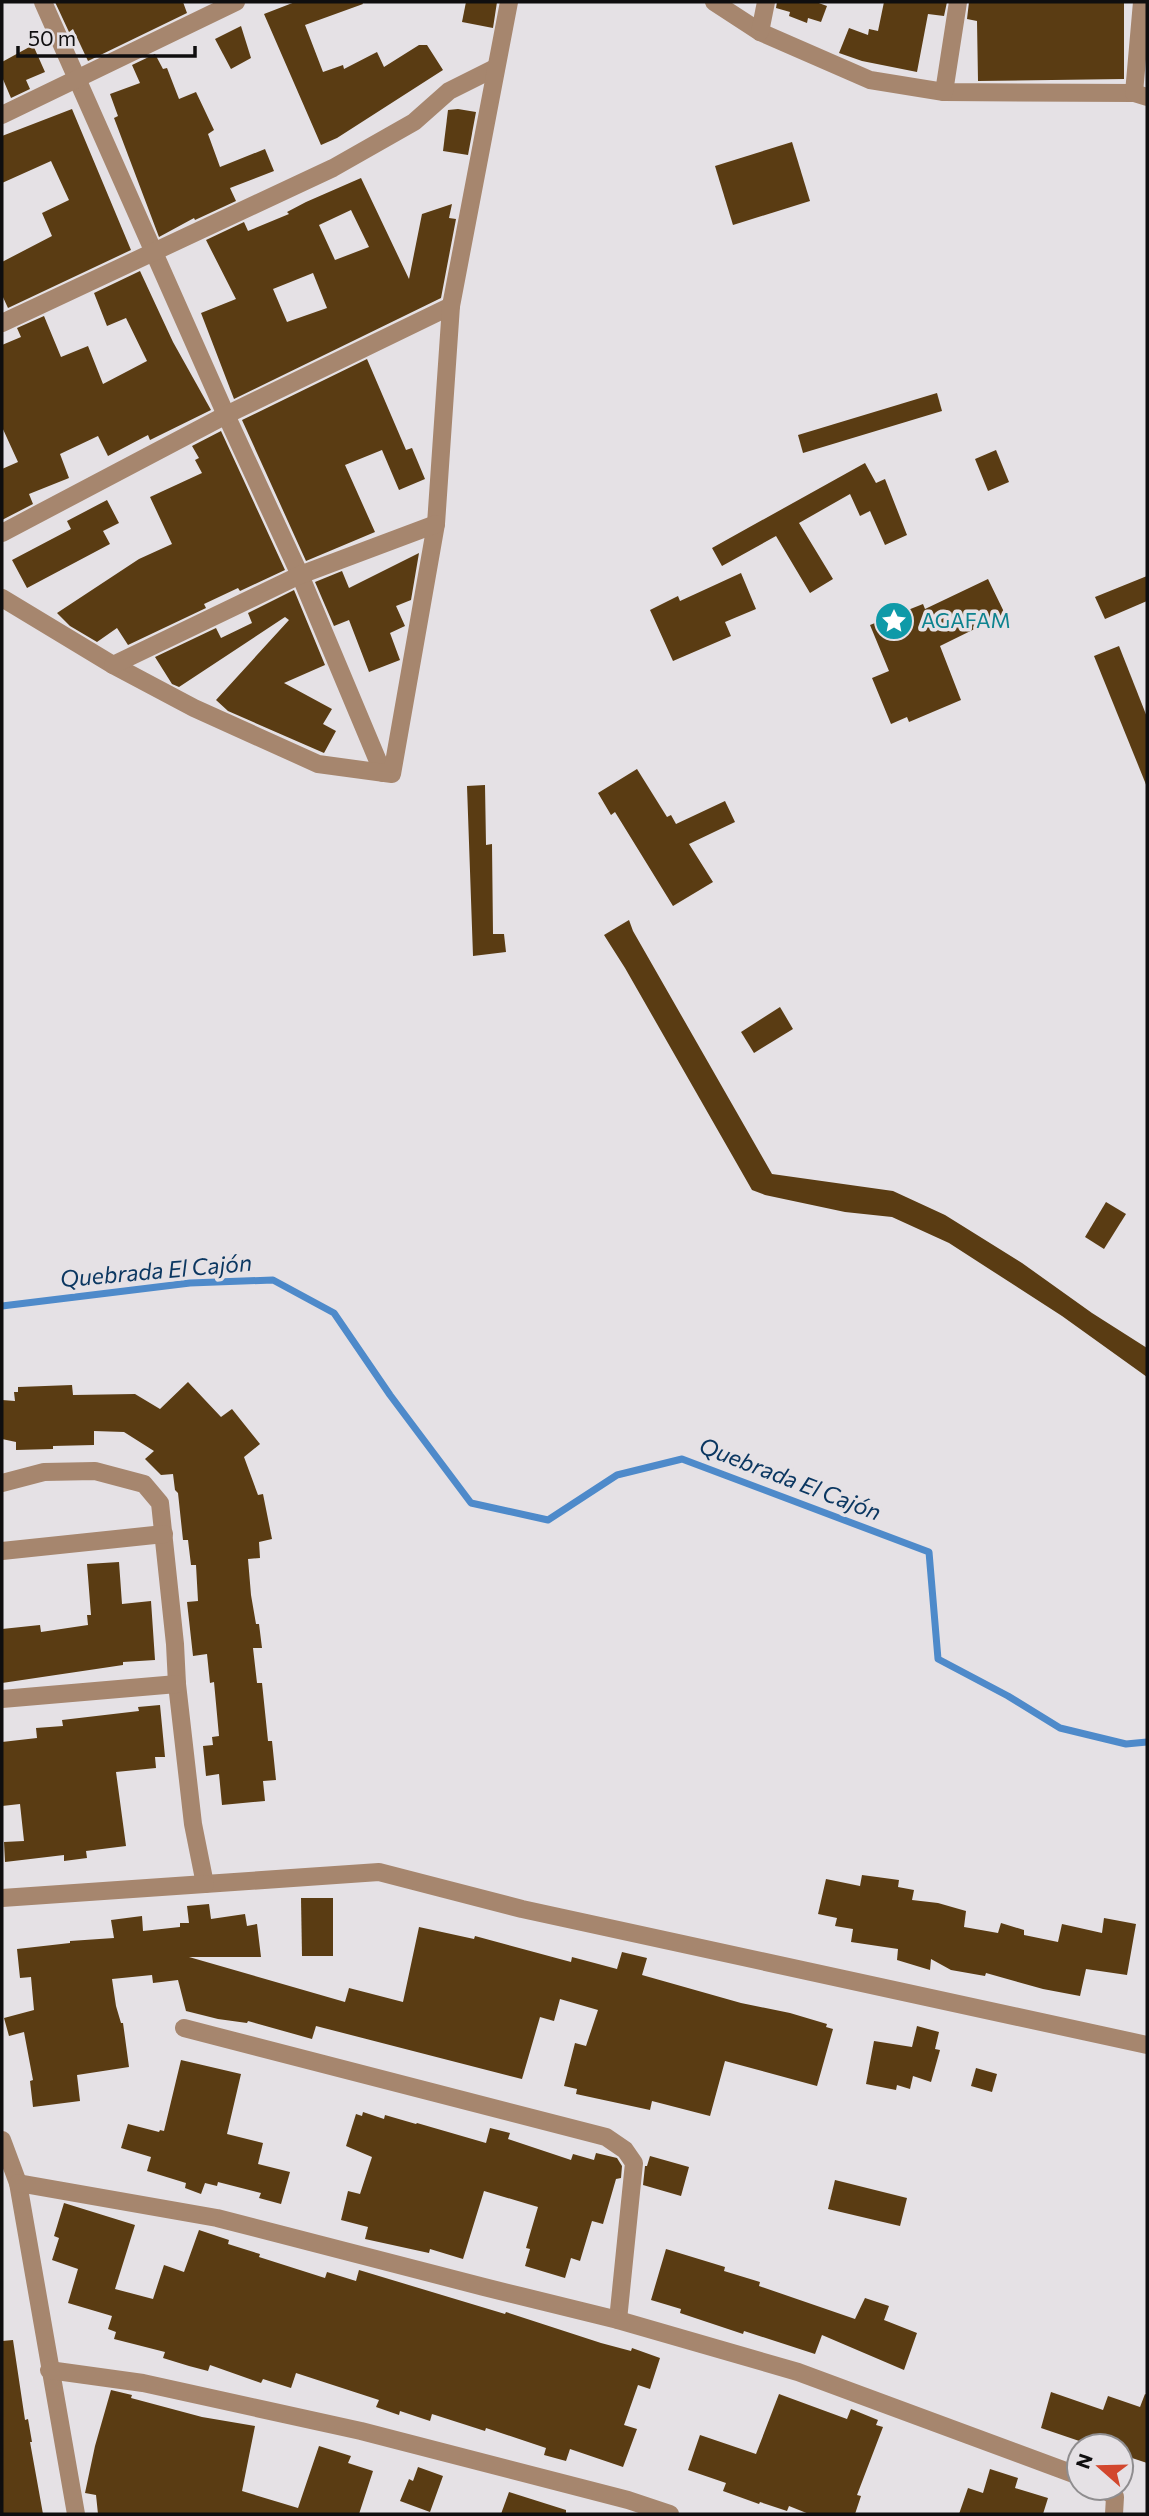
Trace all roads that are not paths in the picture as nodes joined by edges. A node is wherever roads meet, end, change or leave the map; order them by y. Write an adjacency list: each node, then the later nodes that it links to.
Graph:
1 (43, 2): 10 (street)
2 (236, 2): 10 (street)
3 (509, 2): 9 (street)
4 (714, 2): 8 (street)
5 (766, 2): 8 (street)
6 (958, 2): 11 (street)
7 (1142, 2): 12 (street)
8 (760, 32): 11 (street)
9 (495, 68): 14 (street); 15 (street)
10 (78, 79): 13 (street); 14 (street)
11 (944, 92): 12 (street)
12 (1140, 95)
13 (2, 115)
14 (153, 251): 16 (street); 17 (street)
15 (451, 306): 17 (street); 18 (street)
16 (2, 323)
17 (226, 415): 19 (street); 20 (street)
18 (436, 524): 20 (street); 23 (street)
19 (2, 533)
20 (300, 575): 22 (street); 23 (street)
21 (2, 598): 22 (street)
22 (113, 665): 23 (street)
23 (383, 773)
24 (2, 1483): 25 (street)
25 (164, 1534): 26 (street); 27 (street)
26 (2, 1551)
27 (177, 1684): 28 (street); 29 (street)
28 (2, 1699)
29 (205, 1884): 30 (street); 32 (street)
30 (2, 1898)
31 (184, 2028): 35 (street)
32 (1147, 2045)
33 (2, 2140): 34 (street)
34 (18, 2183): 35 (street); 36 (street)
35 (618, 2319): 37 (street)
36 (49, 2370): 38 (street); 39 (street)
37 (1065, 2471)
38 (76, 2514)
39 (670, 2514)

